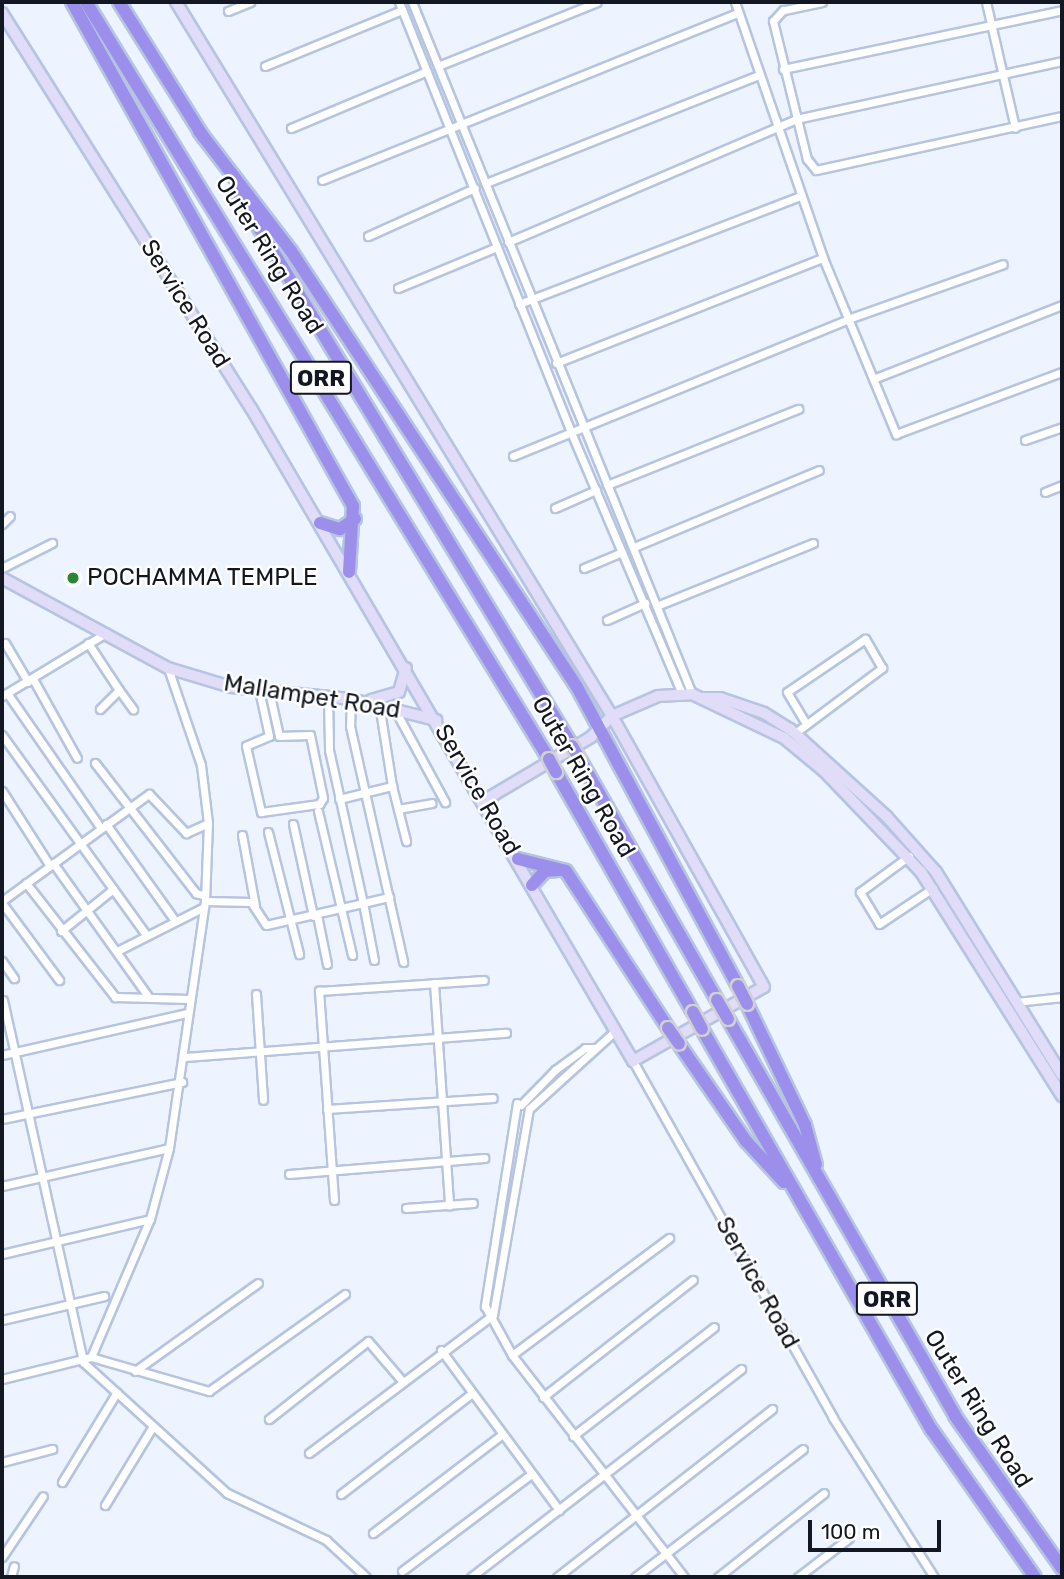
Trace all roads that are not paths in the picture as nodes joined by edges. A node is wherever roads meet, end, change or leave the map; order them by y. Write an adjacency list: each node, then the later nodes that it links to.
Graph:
1 (72, 2): 62 (highway)
2 (86, 2): 186 (highway, Outer Ring Road / ORR, bridge)
3 (118, 2): 31 (highway, Outer Ring Road / ORR)
4 (176, 2): 94 (main road)
5 (250, 2): 13 (street)
6 (597, 2): 19 (street)
7 (735, 2): 15 (street)
8 (822, 2): 20 (street)
9 (986, 2): 16 (street)
10 (416, 3): 19 (street)
11 (400, 6): 18 (street); 21 (street)
12 (1062, 10): 16 (street)
13 (228, 11)
14 (2, 13): 63 (main road, Service Road)
15 (737, 13): 22 (street); 26 (street)
16 (991, 25): 20 (street); 23 (street)
17 (1062, 61): 23 (street)
18 (265, 66)
19 (438, 66): 26 (street)
20 (783, 69): 25 (street)
21 (427, 71): 27 (street); 28 (street)
22 (759, 75): 30 (street); 33 (street)
23 (1003, 75): 25 (street); 29 (street)
24 (1062, 116): 29 (street)
25 (796, 119): 29 (street); 30 (street)
26 (461, 122): 27 (street); 33 (street)
27 (449, 127): 32 (street); 34 (street)
28 (291, 128)
29 (1014, 128)
30 (778, 129): 35 (street); 37 (street)
31 (199, 131): 97 (highway); 184 (highway, Outer Ring Road / ORR, bridge)
32 (322, 180)
33 (486, 183): 37 (street)
34 (475, 188): 36 (street); 38 (street)
35 (801, 196): 39 (street); 42 (street)
36 (368, 236)
37 (508, 242): 42 (street)
38 (497, 247): 41 (street); 43 (street)
39 (823, 258): 45 (street); 46 (street)
40 (1003, 264): 45 (street)
41 (398, 288)
42 (530, 300): 43 (street); 46 (street)
43 (519, 304): 52 (street)
44 (1062, 305): 48 (street)
45 (848, 319): 48 (street); 50 (street)
46 (556, 363): 50 (street)
47 (1062, 372): 48 (street)
48 (873, 379)
49 (798, 409): 56 (street)
50 (581, 425): 52 (street); 56 (street)
51 (1062, 427): 53 (street)
52 (570, 430): 54 (street); 58 (street)
53 (1025, 440)
54 (513, 456)
55 (819, 470): 67 (street)
56 (607, 485): 67 (street)
57 (1062, 485): 59 (street)
58 (596, 490): 60 (street); 68 (street)
59 (1045, 492)
60 (555, 508)
61 (10, 516): 64 (street)
62 (355, 519): 63 (highway); 71 (highway)
63 (320, 523): 71 (main road, Service Road)
64 (2, 524)
65 (52, 543): 69 (street)
66 (813, 543): 74 (street)
67 (634, 547): 74 (street)
68 (622, 552): 70 (street); 73 (street)
69 (2, 568)
70 (584, 568)
71 (349, 572): 79 (main road, Service Road)
72 (2, 578): 76 (main road, Mallampet Road)
73 (645, 603): 75 (street); 85 (street)
74 (659, 605): 85 (street)
75 (607, 620)
76 (106, 633): 78 (street); 80 (main road, Mallampet Road)
77 (5, 643): 81 (street)
78 (88, 643): 81 (street); 82 (street)
79 (406, 666): 88 (main road); 95 (main road, Service Road)
80 (168, 668): 83 (main road, Mallampet Road); 112 (street)
81 (30, 681): 84 (street); 100 (street)
82 (119, 690): 91 (street); 92 (street)
83 (264, 690): 83 (street); 86 (main road, Mallampet Road)
84 (5, 695): 114 (street)
85 (692, 695): 94 (main road); 98 (main road); 119 (main road)
86 (328, 696): 87 (main road, Mallampet Road); 105 (street)
87 (351, 699): 88 (main road, Mallampet Road); 104 (street)
88 (364, 701): 89 (main road, Mallampet Road)
89 (379, 704): 90 (main road, Mallampet Road); 102 (street)
90 (393, 706): 95 (main road, Mallampet Road); 107 (street)
91 (100, 709)
92 (133, 709)
93 (797, 712): 96 (street); 96 (street); 98 (street)
94 (612, 716): 97 (main road); 166 (main road)
95 (436, 720): 106 (main road, Service Road)
96 (806, 724): 98 (street)
97 (600, 728): 106 (main road); 184 (highway, bridge)
98 (792, 731): 155 (main road)
99 (2, 736): 118 (street)
100 (77, 758)
101 (95, 763): 109 (street)
102 (392, 786): 104 (street); 110 (street)
103 (2, 791): 121 (street)
104 (366, 794): 105 (street); 127 (street)
105 (339, 799): 130 (street)
106 (485, 800): 120 (main road, Service Road)
107 (445, 802)
108 (431, 803): 110 (street)
109 (129, 808): 112 (street); 114 (street); 128 (street)
110 (398, 809): 117 (street)
111 (318, 811): 131 (street)
112 (208, 823): 128 (street)
113 (293, 824): 134 (street)
114 (103, 826): 118 (street); 135 (street)
115 (268, 832): 136 (street)
116 (242, 835): 133 (street)
117 (406, 841)
118 (80, 843): 121 (street); 126 (street)
119 (909, 856): 125 (main road); 125 (street)
120 (518, 859): 122 (highway); 124 (main road, Service Road)
121 (52, 864): 123 (street); 132 (street)
122 (566, 871): 124 (highway); 186 (highway, bridge)
123 (26, 883): 129 (street); 137 (street)
124 (532, 885): 157 (main road, Service Road)
125 (933, 888): 169 (main road)
126 (113, 889): 132 (street); 138 (street)
127 (389, 897): 130 (street); 144 (street)
128 (204, 901): 133 (street); 135 (street); 153 (street)
129 (2, 902): 148 (street)
130 (363, 903): 131 (street); 142 (street)
131 (341, 909): 134 (street); 141 (street)
132 (88, 910): 137 (street); 139 (street)
133 (256, 910): 136 (street)
134 (315, 915): 136 (street); 145 (street)
135 (173, 918): 138 (street)
136 (290, 921): 140 (street)
137 (61, 931): 151 (street)
138 (145, 933): 139 (street)
139 (119, 950): 151 (street)
140 (299, 954)
141 (352, 955)
142 (374, 960)
143 (2, 961): 146 (street)
144 (403, 962)
145 (327, 964)
146 (14, 978)
147 (484, 980): 149 (street)
148 (59, 981)
149 (434, 983): 159 (street); 160 (street)
150 (256, 994): 162 (street)
151 (148, 996): 153 (street)
152 (1062, 997): 155 (street)
153 (189, 999): 156 (street)
154 (3, 1000): 163 (street)
155 (1016, 1002): 167 (main road)
156 (187, 1013): 163 (street); 165 (street)
157 (614, 1032): 161 (street); 166 (main road, Service Road)
158 (506, 1033): 159 (street)
159 (438, 1038): 160 (street); 172 (street)
160 (323, 1047): 162 (street); 174 (street)
161 (594, 1048): 173 (street); 175 (street)
162 (260, 1051): 165 (street); 171 (street)
163 (14, 1052): 164 (street); 176 (street)
164 (2, 1055)
165 (185, 1057): 168 (street)
166 (633, 1061): 249 (street, Service Road)
167 (1062, 1075)
168 (181, 1082): 176 (street); 178 (street)
169 (1062, 1096)
170 (493, 1098): 172 (street)
171 (264, 1100)
172 (442, 1101): 174 (street); 180 (street)
173 (517, 1103): 175 (street); 194 (street)
174 (327, 1109): 181 (street)
175 (529, 1109): 195 (street)
176 (28, 1114): 177 (street); 183 (street)
177 (2, 1119)
178 (169, 1148): 183 (street); 191 (street)
179 (484, 1158): 180 (street)
180 (446, 1161): 181 (street); 189 (street)
181 (332, 1171): 182 (street); 187 (street)
182 (289, 1174)
183 (42, 1177): 185 (street); 193 (street)
184 (821, 1183): 239 (highway, Outer Ring Road / ORR)
185 (2, 1186)
186 (798, 1198): 250 (highway, Outer Ring Road / ORR)
187 (334, 1200)
188 (473, 1203): 189 (street)
189 (449, 1205): 190 (street)
190 (406, 1208)
191 (150, 1219): 193 (street); 207 (street)
192 (669, 1238): 206 (street)
193 (56, 1240): 196 (street); 201 (street)
194 (494, 1241): 195 (street); 202 (street)
195 (506, 1242): 202 (street)
196 (2, 1254)
197 (692, 1280): 215 (street)
198 (258, 1283): 210 (street)
199 (345, 1294): 210 (street)
200 (104, 1296): 201 (street)
201 (70, 1306): 203 (street); 208 (street)
202 (493, 1315): 205 (street); 206 (street)
203 (2, 1320)
204 (714, 1327): 220 (street)
205 (441, 1350): 212 (street); 214 (street)
206 (512, 1355): 215 (street)
207 (91, 1357): 208 (street); 210 (street)
208 (83, 1362): 211 (street); 213 (street)
209 (741, 1369): 226 (street)
210 (135, 1371)
211 (2, 1379)
212 (403, 1382): 217 (street); 223 (street)
213 (117, 1392): 218 (street); 227 (street)
214 (471, 1394): 219 (street); 229 (street)
215 (543, 1397): 220 (street)
216 (772, 1409): 233 (street)
217 (269, 1419)
218 (153, 1426): 231 (street); 242 (street)
219 (501, 1434): 225 (street); 234 (street)
220 (573, 1436): 226 (street)
221 (52, 1449): 224 (street)
222 (803, 1449): 236 (street)
223 (309, 1453)
224 (2, 1462)
225 (531, 1474): 232 (street); 240 (street)
226 (604, 1475): 232 (street); 233 (street)
227 (62, 1482)
228 (824, 1493): 247 (street)
229 (341, 1494)
230 (43, 1496): 237 (street)
231 (105, 1506)
232 (559, 1510): 243 (street)
233 (636, 1516): 236 (street); 244 (street)
234 (373, 1532)
235 (849, 1538): 248 (street)
236 (665, 1553): 245 (street); 246 (street)
237 (3, 1555)
238 (14, 1566): 241 (street)
239 (1062, 1568)
240 (402, 1571)
241 (10, 1577)
242 (366, 1577)
243 (471, 1577)
244 (557, 1577)
245 (635, 1577)
246 (684, 1577)
247 (718, 1577)
248 (798, 1577)
249 (934, 1577)
250 (1035, 1577)

